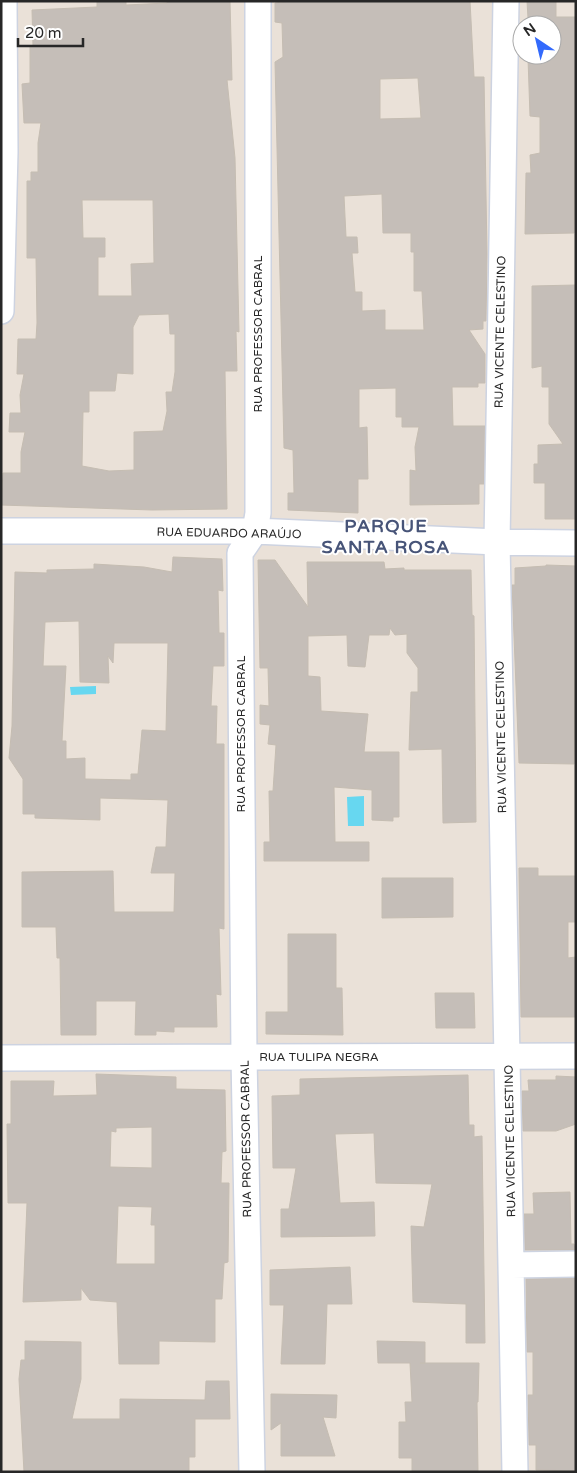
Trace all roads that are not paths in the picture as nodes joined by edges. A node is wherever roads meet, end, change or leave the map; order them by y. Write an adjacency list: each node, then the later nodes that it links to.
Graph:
1 (4, 1): 4 (street)
2 (258, 1): 6 (street, RUA PROFESSOR CABRAL)
3 (506, 1): 7 (street, RUA VICENTE CELESTINO)
4 (1, 311)
5 (1, 531): 6 (street, RUA EDUARDO ARAÚJO)
6 (255, 531): 7 (street, RUA EDUARDO ARAÚJO); 11 (street, RUA PROFESSOR CABRAL)
7 (497, 542): 8 (street, RUA EDUARDO ARAÚJO); 9 (street, RUA VICENTE CELESTINO)
8 (576, 543)
9 (508, 1056): 10 (street, RUA TULIPA NEGRA); 11 (street, RUA TULIPA NEGRA); 14 (street, RUA VICENTE CELESTINO)
10 (576, 1056)
11 (244, 1057): 12 (street, RUA TULIPA NEGRA); 15 (street, RUA PROFESSOR CABRAL)
12 (1, 1058)
13 (576, 1264): 14 (street)
14 (512, 1265): 16 (street, RUA VICENTE CELESTINO)
15 (252, 1472)
16 (515, 1472)

